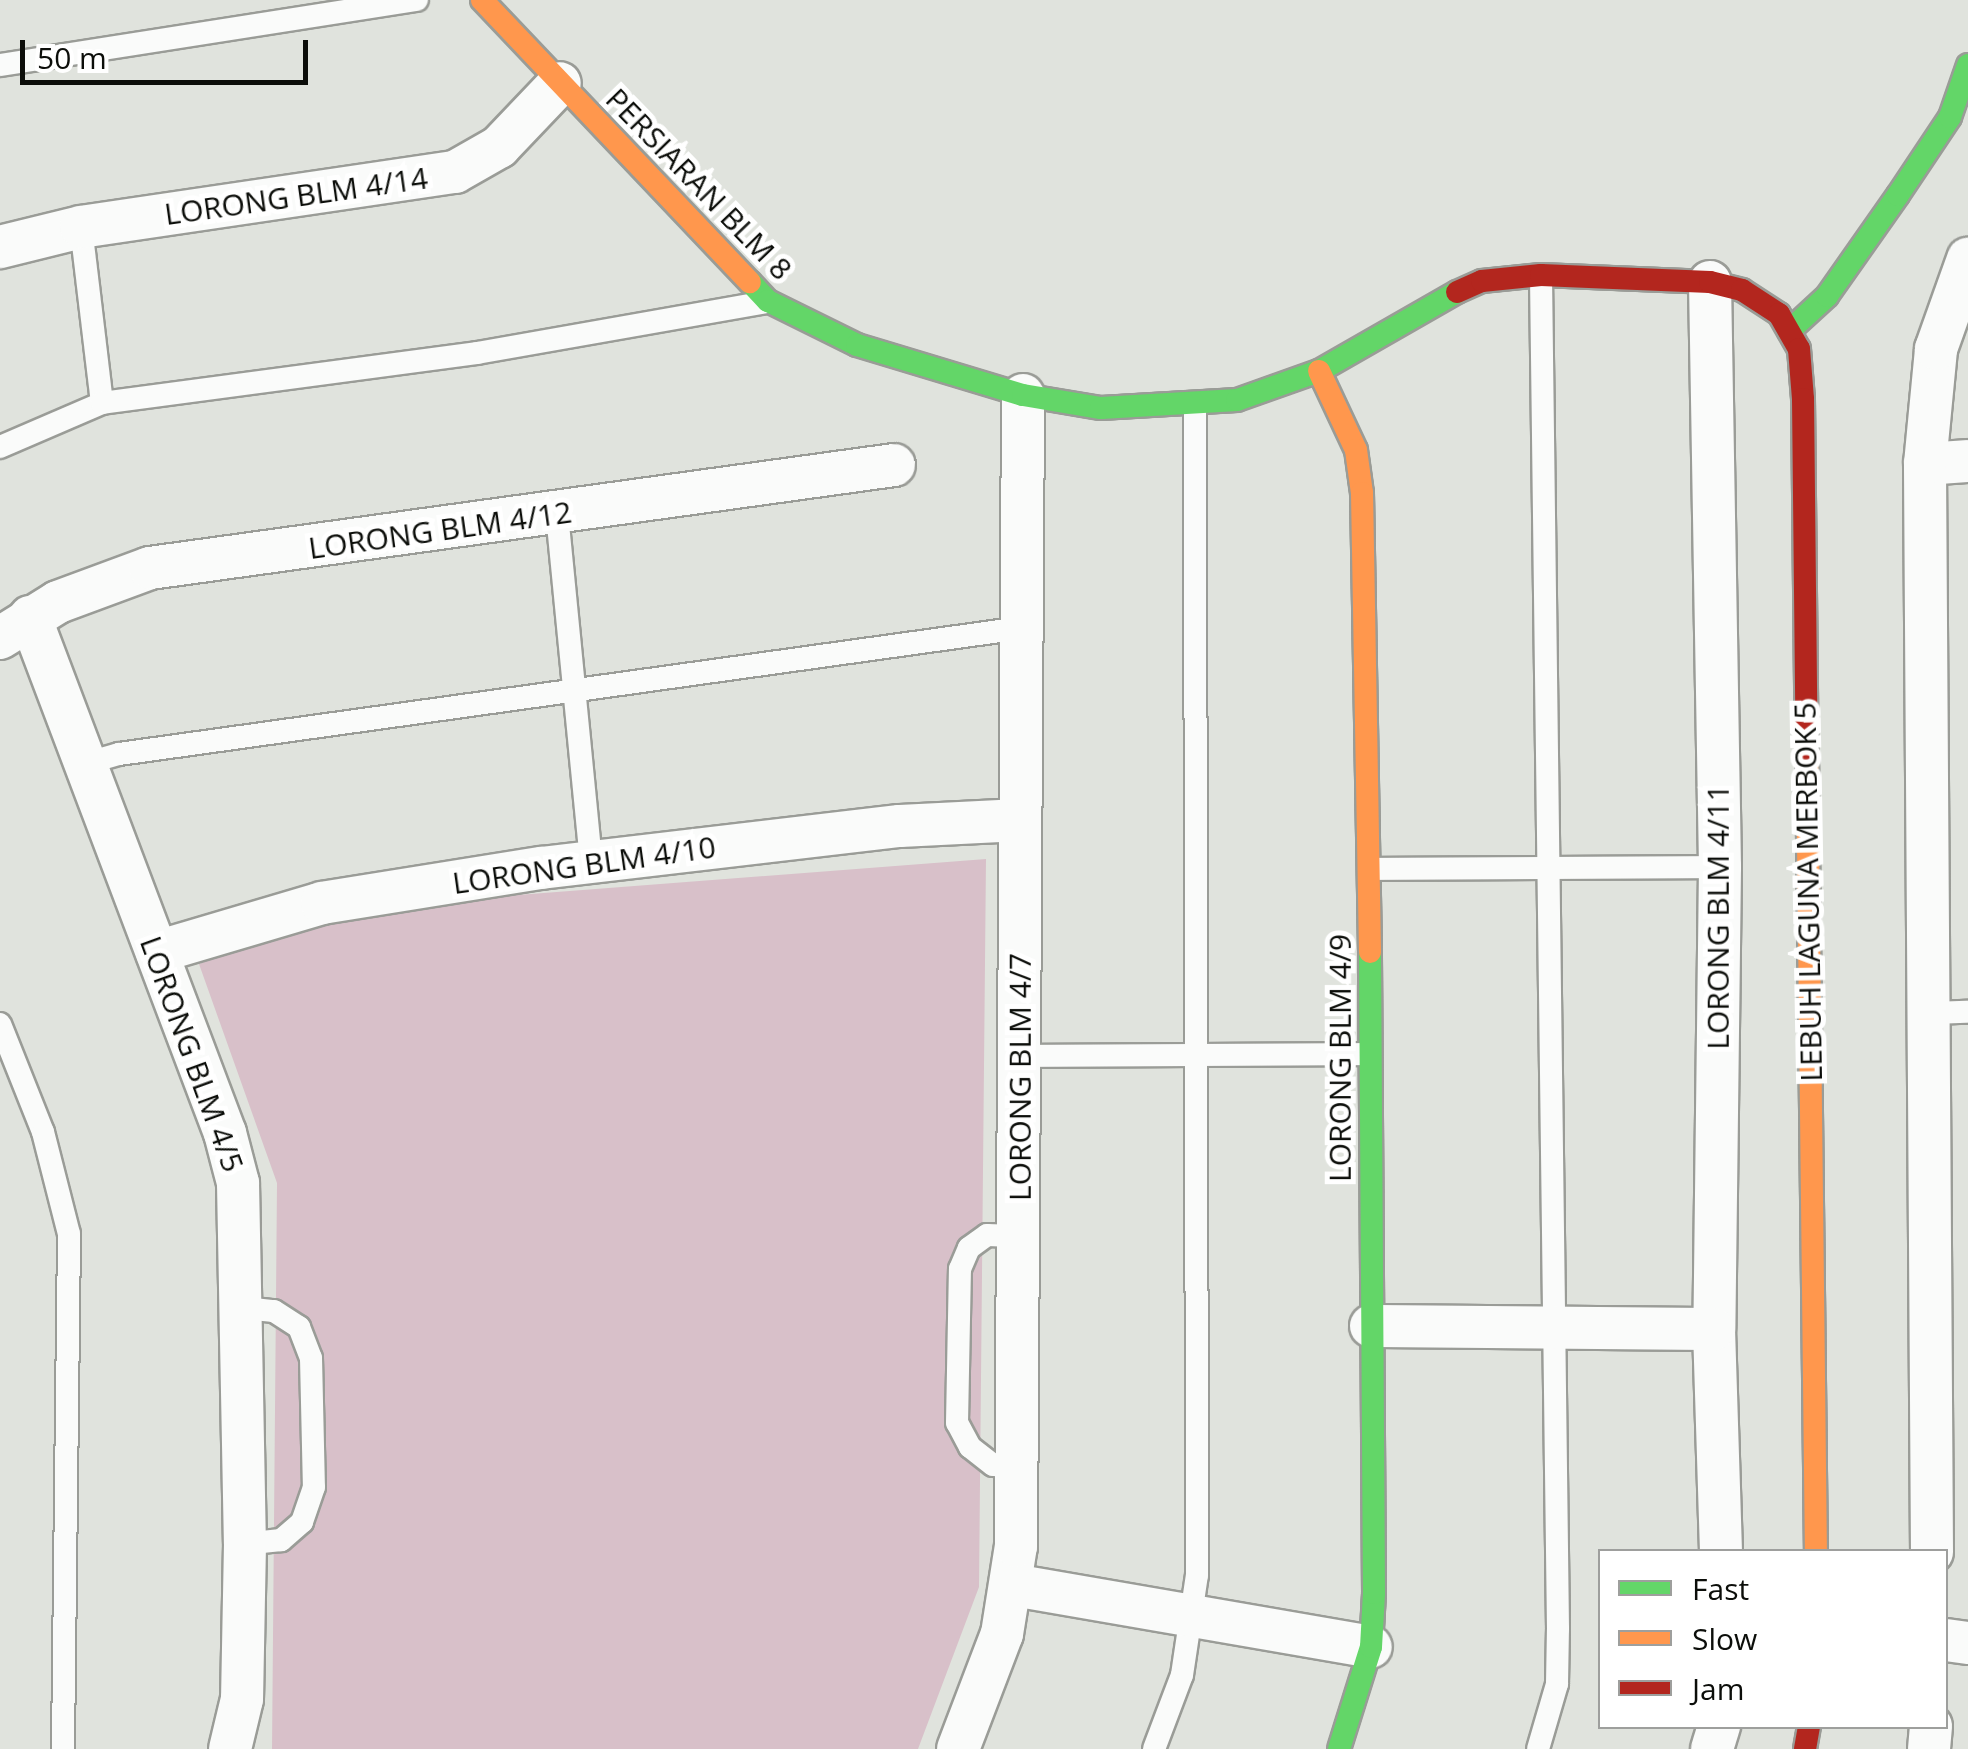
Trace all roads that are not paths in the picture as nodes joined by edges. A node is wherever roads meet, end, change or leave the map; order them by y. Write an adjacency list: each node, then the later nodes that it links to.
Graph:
1 (417, 0): 3 (lane)
2 (482, 0): 5 (street, PERSIARAN BLM 8)
3 (0, 65)
4 (1968, 65): 12 (street)
5 (560, 83): 6 (street, LORONG BLM 4/14); 11 (street, PERSIARAN BLM 8)
6 (80, 227): 7 (street, LORONG BLM 4/14); 15 (lane)
7 (0, 247)
8 (1541, 274): 10 (street, PERSIARAN BLM 8); 13 (street, PERSIARAN BLM 8); 30 (lane)
9 (1964, 274): 19 (street)
10 (1710, 282): 12 (street); 28 (street, LORONG BLM 4/11)
11 (768, 301): 14 (street, PERSIARAN BLM 8); 15 (lane)
12 (1789, 331): 45 (street, LEBUH LAGUNA MERBOK 5)
13 (1319, 370): 16 (street, PERSIARAN BLM 8); 29 (street, LORONG BLM 4/9)
14 (1023, 395): 16 (street, PERSIARAN BLM 8); 23 (street, LORONG BLM 4/7)
15 (102, 403): 17 (lane)
16 (1194, 407): 34 (lane)
17 (0, 446)
18 (1968, 461): 19 (street)
19 (1925, 464): 32 (street)
20 (894, 465): 21 (street, LORONG BLM 4/12)
21 (557, 514): 22 (street, LORONG BLM 4/12); 24 (lane)
22 (15, 627): 25 (street, LORONG BLM 4/5)
23 (1020, 628): 24 (lane); 26 (street, LORONG BLM 4/7)
24 (575, 689): 25 (lane); 27 (lane)
25 (84, 764): 31 (street, LORONG BLM 4/5)
26 (1020, 820): 27 (street, LORONG BLM 4/10); 36 (street, LORONG BLM 4/7)
27 (590, 862): 31 (street, LORONG BLM 4/10)
28 (1720, 867): 30 (lane); 41 (street, LORONG BLM 4/11)
29 (1370, 869): 30 (lane); 35 (street, LORONG BLM 4/9)
30 (1546, 869): 40 (lane)
31 (156, 952): 38 (street, LORONG BLM 4/5)
32 (1950, 1012): 46 (street)
33 (0, 1024): 50 (lane)
34 (1198, 1054): 35 (lane); 36 (lane); 48 (lane)
35 (1370, 1054): 39 (street, LORONG BLM 4/9)
36 (1021, 1056): 37 (street, LORONG BLM 4/7)
37 (1020, 1236): 42 (street, LORONG BLM 4/7); 42 (lane)
38 (244, 1308): 43 (street, LORONG BLM 4/5); 43 (lane)
39 (1371, 1326): 40 (street); 49 (street, LORONG BLM 4/9)
40 (1554, 1327): 41 (street); 55 (lane)
41 (1714, 1329): 44 (street, LORONG BLM 4/11)
42 (1019, 1468): 47 (street, LORONG BLM 4/7)
43 (244, 1544): 51 (street, LORONG BLM 4/5)
44 (1722, 1549)
45 (1816, 1549)
46 (1932, 1549)
47 (1013, 1585): 48 (street); 52 (street, LORONG BLM 4/7)
48 (1194, 1618): 49 (street); 53 (lane)
49 (1371, 1647): 54 (street, LORONG BLM 4/9)
50 (63, 1749)
51 (230, 1749)
52 (958, 1749)
53 (1154, 1749)
54 (1339, 1749)
55 (1538, 1749)

